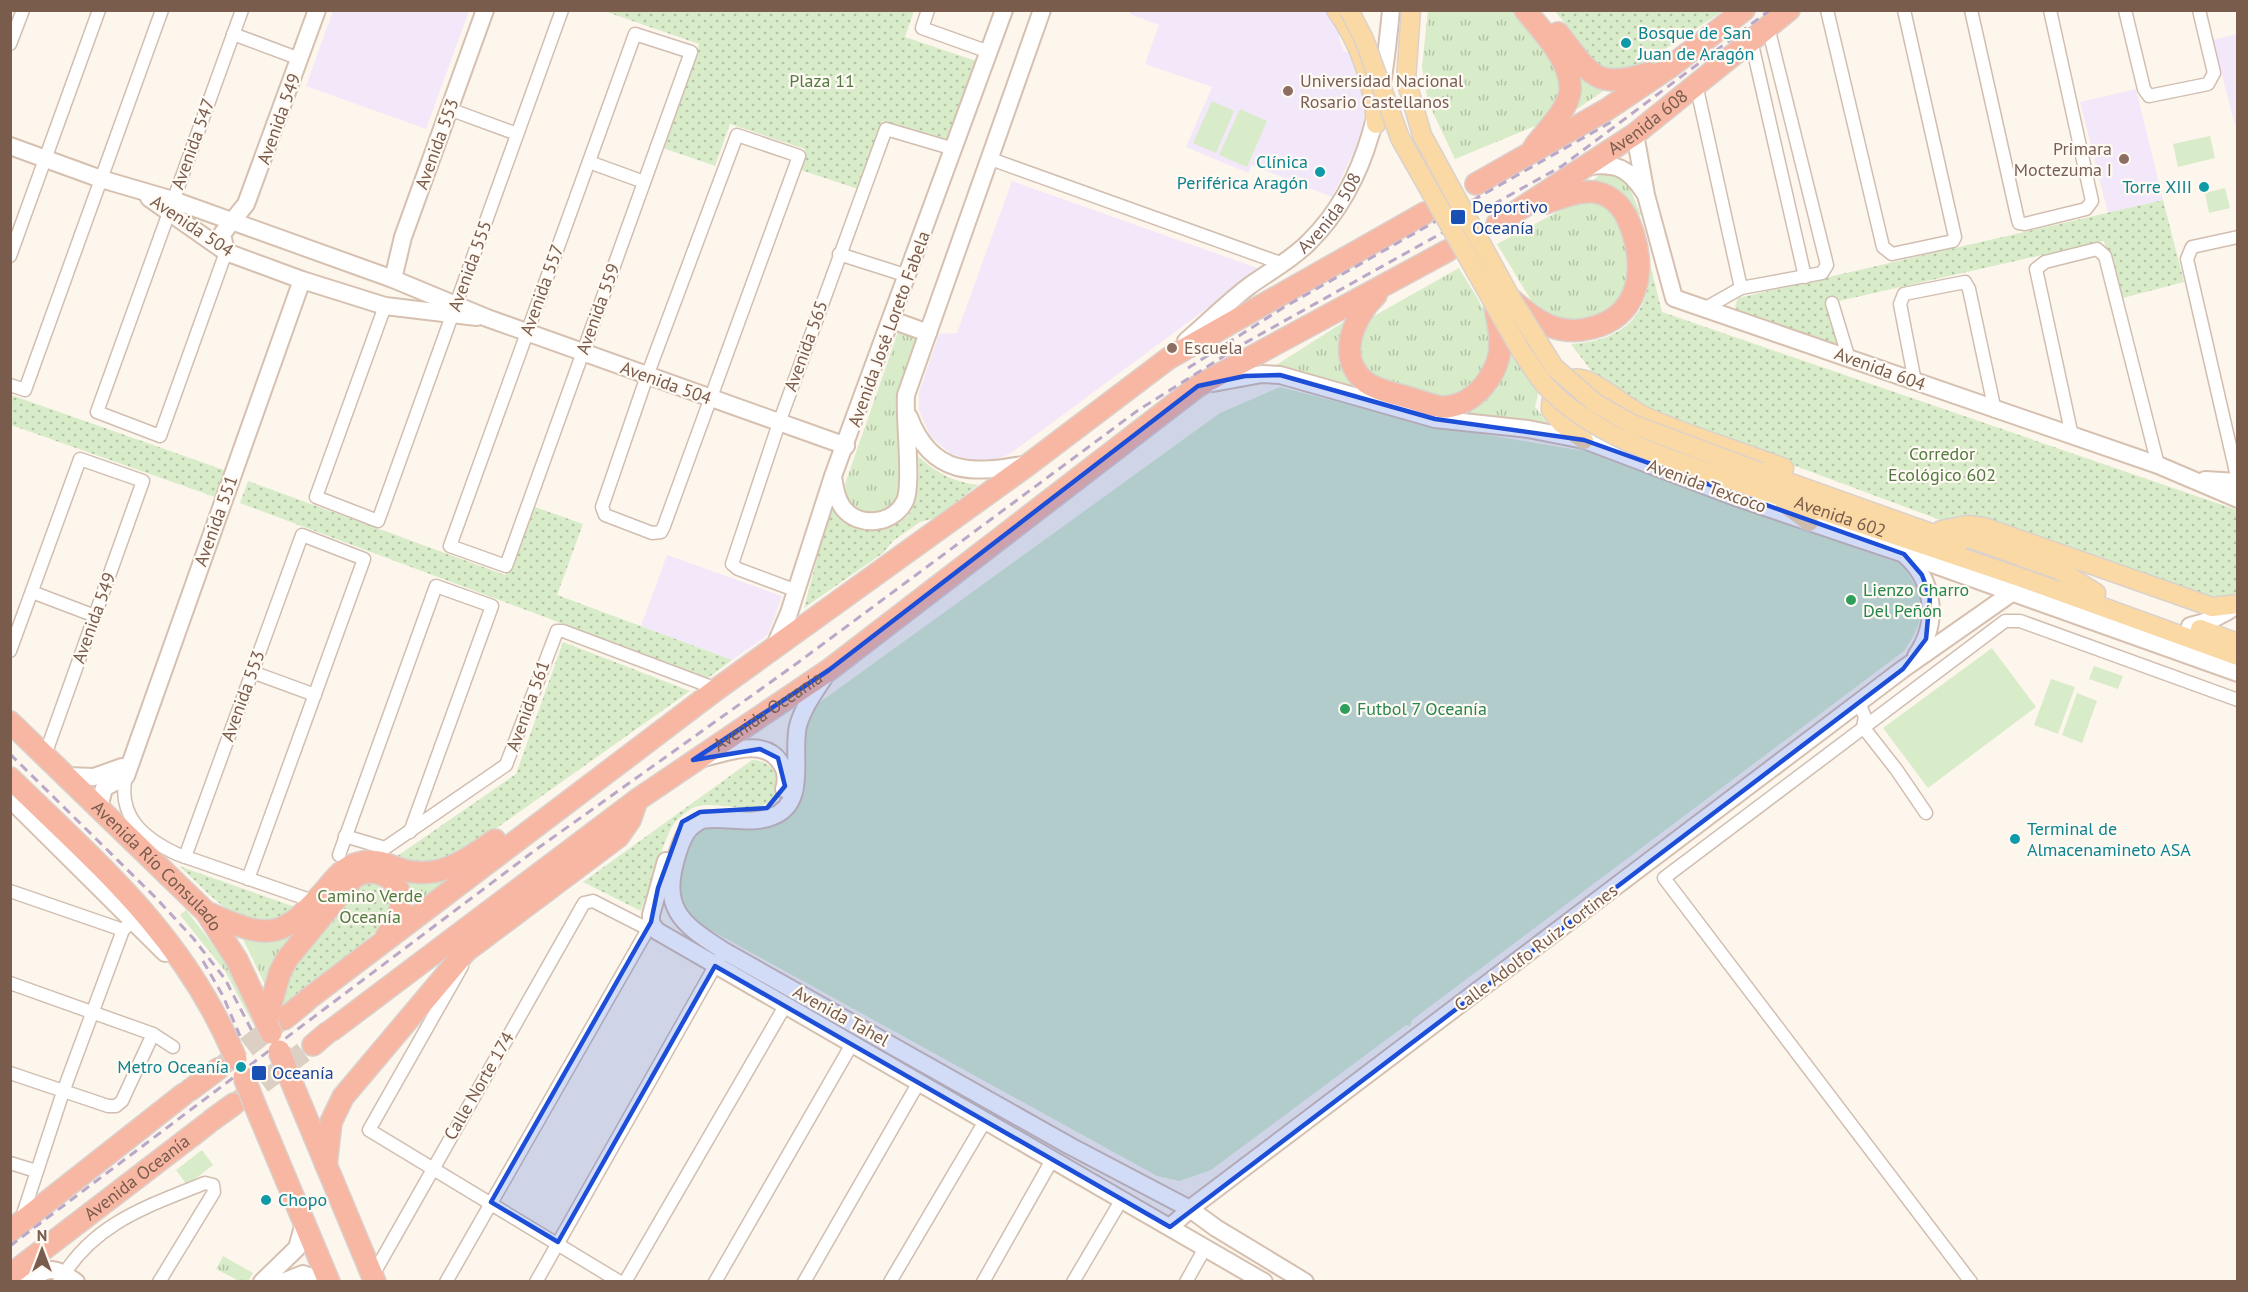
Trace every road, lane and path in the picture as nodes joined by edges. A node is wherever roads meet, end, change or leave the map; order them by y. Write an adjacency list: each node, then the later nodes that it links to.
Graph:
1 (23, 10): 28 (street)
2 (99, 10): 42 (street)
3 (162, 10): 45 (street)
4 (242, 10): 26 (street, Avenida 547)
5 (317, 10): 31 (street, Avenida 549)
6 (485, 10): 34 (street, Avenida 553)
7 (562, 10): 36 (street, Avenida 555)
8 (928, 10): 30 (street)
9 (1004, 10): 30 (street, Avenida José Loreto Fabela)
10 (1336, 10): 35 (main road)
11 (1349, 10): 66 (main road, bridge)
12 (1391, 10): 35 (street, Avenida 508)
13 (1524, 10): 40 (highway)
14 (1541, 10): 32 (highway)
15 (1744, 10): 32 (highway, Avenida 608)
16 (1789, 10): 25 (highway, Avenida 608)
17 (1827, 10): 18 (street)
18 (1904, 10)
19 (1971, 10): 20 (street)
20 (2050, 10)
21 (2125, 10): 22 (street)
22 (2199, 10)
23 (1040, 11): 41 (street, Avenida José Loreto Fabela)
24 (1412, 15): 66 (main road, bridge)
25 (1768, 27): 27 (highway, Avenida 608); 61 (street)
26 (233, 34): 31 (street); 49 (street, Avenida 547)
27 (1751, 40): 33 (highway, Avenida 608); 61 (street)
28 (10, 44)
29 (691, 52): 43 (street, Avenida 557); 46 (street, Avenida 559)
30 (989, 52): 39 (street, Avenida José Loreto Fabela)
31 (300, 59): 52 (street, Avenida 549)
32 (1670, 67): 40 (highway, Avenida 608)
33 (1696, 84): 37 (highway, Avenida 608); 65 (street)
34 (449, 109): 36 (street); 62 (street, Avenida 553)
35 (1376, 124): 59 (street, Avenida 508)
36 (517, 134): 69 (street, Avenida 555)
37 (1635, 134): 44 (highway, Avenida 608); 48 (street, Avenida 604)
38 (10, 146): 42 (street, Avenida 504)
39 (954, 149): 57 (street, Avenida 565); 60 (street, Avenida José Loreto Fabela)
40 (1527, 155): 47 (highway, Avenida 608)
41 (988, 158): 59 (street); 73 (street, Avenida José Loreto Fabela)
42 (46, 159): 45 (street, Avenida 504); 58 (street)
43 (588, 162): 46 (street); 72 (street, Avenida 557)
44 (1589, 166): 48 (street, Avenida 604); 50 (highway, Avenida 608)
45 (101, 179): 49 (street, Avenida 504); 79 (street)
46 (644, 182): 74 (street, Avenida 559)
47 (1476, 184)
48 (1646, 195): 70 (street, Avenida 604)
49 (171, 206): 52 (street, Avenida 504); 56 (street, Avenida 504); 56 (street, Avenida 547)
50 (1522, 209): 53 (highway, Avenida 608); 66 (highway)
51 (1425, 213): 76 (highway)
52 (231, 221): 56 (street); 62 (street, Avenida 504)
53 (1497, 224)
54 (2238, 237): 93 (street)
55 (1447, 251): 64 (highway)
56 (226, 252): 63 (street, Avenida 504)
57 (839, 254): 60 (street); 84 (street, Avenida 565)
58 (10, 256)
59 (1283, 264): 76 (street, Avenida 508)
60 (908, 276): 71 (street, Avenida José Loreto Fabela)
61 (1804, 277): 65 (street)
62 (393, 279): 68 (street, Avenida 553); 69 (street, Avenida 504)
63 (302, 280): 68 (street, Avenida 504); 126 (street, Avenida 551)
64 (1392, 282): 66 (highway); 80 (highway)
65 (1741, 288): 70 (street)
66 (1503, 303): 92 (main road, Avenida 602, bridge)
67 (1832, 303): 75 (street)
68 (385, 306): 69 (street, Avenida 504); 69 (street, Avenida 555)
69 (454, 309): 72 (street, Avenida 504)
70 (1704, 309): 75 (street, Avenida 604)
71 (892, 320): 73 (street); 87 (street, Avenida José Loreto Fabela)
72 (527, 332): 74 (street, Avenida 504); 101 (street, Avenida 557)
73 (928, 333): 81 (street, Avenida José Loreto Fabela)
74 (583, 352): 77 (street, Avenida 504); 101 (street, Avenida 559)
75 (1848, 357): 78 (street, Avenida 604)
76 (1169, 358): 88 (highway)
77 (647, 376): 82 (street, Avenida 504); 82 (street); 82 (street)
78 (1915, 382): 83 (street, Avenida 604); 83 (street)
79 (10, 385)
80 (1198, 386): 86 (street, Avenida Texcoco); 114 (highway, Avenida Oceanía)
81 (906, 395): 88 (street); 90 (street)
82 (711, 399): 84 (street, Avenida 504)
83 (1995, 411): 85 (street, Avenida 604)
84 (779, 423): 87 (street, Avenida 504); 102 (street, Avenida 565)
85 (2072, 436): 89 (street, Avenida 604); 89 (street)
86 (1584, 440): 96 (main road); 97 (street, Avenida Texcoco)
87 (846, 446): 90 (street, Avenida José Loreto Fabela)
88 (1029, 464): 110 (highway)
89 (2158, 465): 91 (street, Avenida 604)
90 (833, 476): 102 (street, Avenida José Loreto Fabela)
91 (2187, 476): 93 (street, Avenida 604); 95 (street, Avenida 604)
92 (1758, 480): 94 (main road, Avenida 602); 96 (main road, Avenida 602)
93 (2238, 482)
94 (1774, 495): 96 (main road, Avenida 602); 97 (main road)
95 (2238, 499)
96 (1849, 510): 97 (main road); 98 (main road, Avenida 602); 112 (main road, Avenida 602)
97 (1815, 524): 100 (street, Avenida Texcoco)
98 (1922, 529): 99 (main road); 105 (main road, Avenida 602)
99 (1941, 530): 105 (main road); 106 (main road)
100 (1904, 554): 104 (street, Avenida Texcoco); 113 (street, Calle Adolfo Ruiz Cortines)
101 (506, 566)
102 (796, 591): 110 (street, Avenida José Loreto Fabela)
103 (32, 592): 107 (street); 107 (street, Avenida 549); 111 (street)
104 (2013, 592): 113 (street, Calle Adolfo Ruiz Cortines); 116 (street, Avenida Texcoco)
105 (2096, 593): 108 (main road, Avenida 602)
106 (2238, 604): 108 (street)
107 (95, 616): 124 (street, Avenida 549)
108 (2190, 626): 109 (main road, Avenida 602)
109 (2238, 643)
110 (774, 648): 117 (highway)
111 (10, 651)
112 (2238, 656)
113 (1903, 669): 120 (street, Calle Adolfo Ruiz Cortines)
114 (829, 670): 125 (highway, Avenida Oceanía); 146 (street, Avenida Tahel)
115 (252, 672): 118 (street); 118 (street, Avenida 553); 137 (street, Avenida 553)
116 (2238, 673)
117 (717, 689): 129 (highway); 134 (street, Avenida 561)
118 (315, 695): 138 (street)
119 (2238, 700): 123 (street)
120 (1859, 703): 121 (street, Calle Adolfo Ruiz Cortines); 123 (street)
121 (1838, 719): 123 (street); 171 (street, Calle Adolfo Ruiz Cortines)
122 (10, 722): 124 (highway, Avenida Río Consulado)
123 (1863, 727): 133 (street); 197 (street)
124 (45, 755): 127 (highway, Avenida Río Consulado)
125 (693, 760): 131 (highway, Avenida Oceanía); 144 (street)
126 (128, 769): 127 (street); 132 (street); 137 (street)
127 (66, 776): 132 (highway, Avenida Río Consulado)
128 (10, 778): 149 (highway)
129 (583, 792): 142 (highway); 145 (highway)
130 (10, 799): 143 (street)
131 (637, 800): 155 (highway, Avenida Oceanía); 166 (highway)
132 (99, 808): 142 (highway, Avenida Río Consulado)
133 (1926, 813)
134 (410, 832): 135 (street, Avenida 561); 135 (street)
135 (345, 836): 136 (street)
136 (339, 855)
137 (185, 857): 138 (street)
138 (248, 879): 140 (street)
139 (10, 891): 143 (street)
140 (310, 900)
141 (588, 900): 144 (street, Avenida Tahel); 167 (street, Calle Norte 174)
142 (206, 912): 153 (highway, Avenida Río Consulado)
143 (128, 925): 149 (street); 152 (street)
144 (650, 928): 148 (street, Avenida Tahel); 170 (street)
145 (382, 943): 153 (highway); 153 (highway)
146 (724, 951): 148 (street); 171 (street, Avenida Tahel)
147 (462, 966): 167 (street)
148 (715, 966): 151 (street, Avenida Tahel); 175 (street)
149 (192, 972): 158 (highway)
150 (10, 983): 152 (street)
151 (785, 1006): 156 (street, Avenida Tahel); 188 (street)
152 (93, 1011): 154 (street); 161 (street)
153 (273, 1029): 166 (highway, Avenida Río Consulado, bridge)
154 (153, 1034): 157 (street); 161 (street)
155 (324, 1036)
156 (852, 1044): 160 (street, Avenida Tahel); 189 (street)
157 (172, 1047)
158 (233, 1063): 162 (highway, bridge); 173 (highway, Avenida Oceanía)
159 (10, 1072): 161 (street)
160 (919, 1082): 163 (street, Avenida Tahel); 190 (street)
161 (63, 1092): 168 (street)
162 (244, 1103): 172 (highway); 177 (highway, Avenida Oceanía)
163 (985, 1121): 164 (street, Avenida Tahel); 191 (street)
164 (1052, 1160): 169 (street, Avenida Tahel); 192 (street)
165 (10, 1163): 168 (street)
166 (326, 1165): 178 (highway, Avenida Río Consulado)
167 (433, 1168): 170 (street); 178 (street, Calle Norte 174)
168 (36, 1171): 173 (street)
169 (1122, 1199): 174 (street, Avenida Tahel); 193 (street)
170 (491, 1202): 175 (street); 185 (street)
171 (1190, 1209): 174 (street, Calle Adolfo Ruiz Cortines); 196 (street, Avenida Tahel)
172 (304, 1223): 181 (street); 184 (highway)
173 (16, 1227)
174 (1170, 1227): 176 (street, Avenida Tahel)
175 (558, 1242): 186 (street); 187 (street)
176 (1205, 1248): 194 (street); 195 (street, Avenida Tahel)
177 (15, 1277): 179 (street, Avenida Oceanía)
178 (374, 1278)
179 (67, 1279): 180 (street)
180 (159, 1281)
181 (262, 1281)
182 (283, 1281): 183 (street)
183 (324, 1281)
184 (329, 1281)
185 (446, 1281)
186 (536, 1281)
187 (620, 1281)
188 (625, 1281)
189 (715, 1281)
190 (804, 1281)
191 (890, 1281)
192 (983, 1281)
193 (1073, 1281)
194 (1186, 1281)
195 (1264, 1281)
196 (1305, 1281)
197 (1971, 1281)

